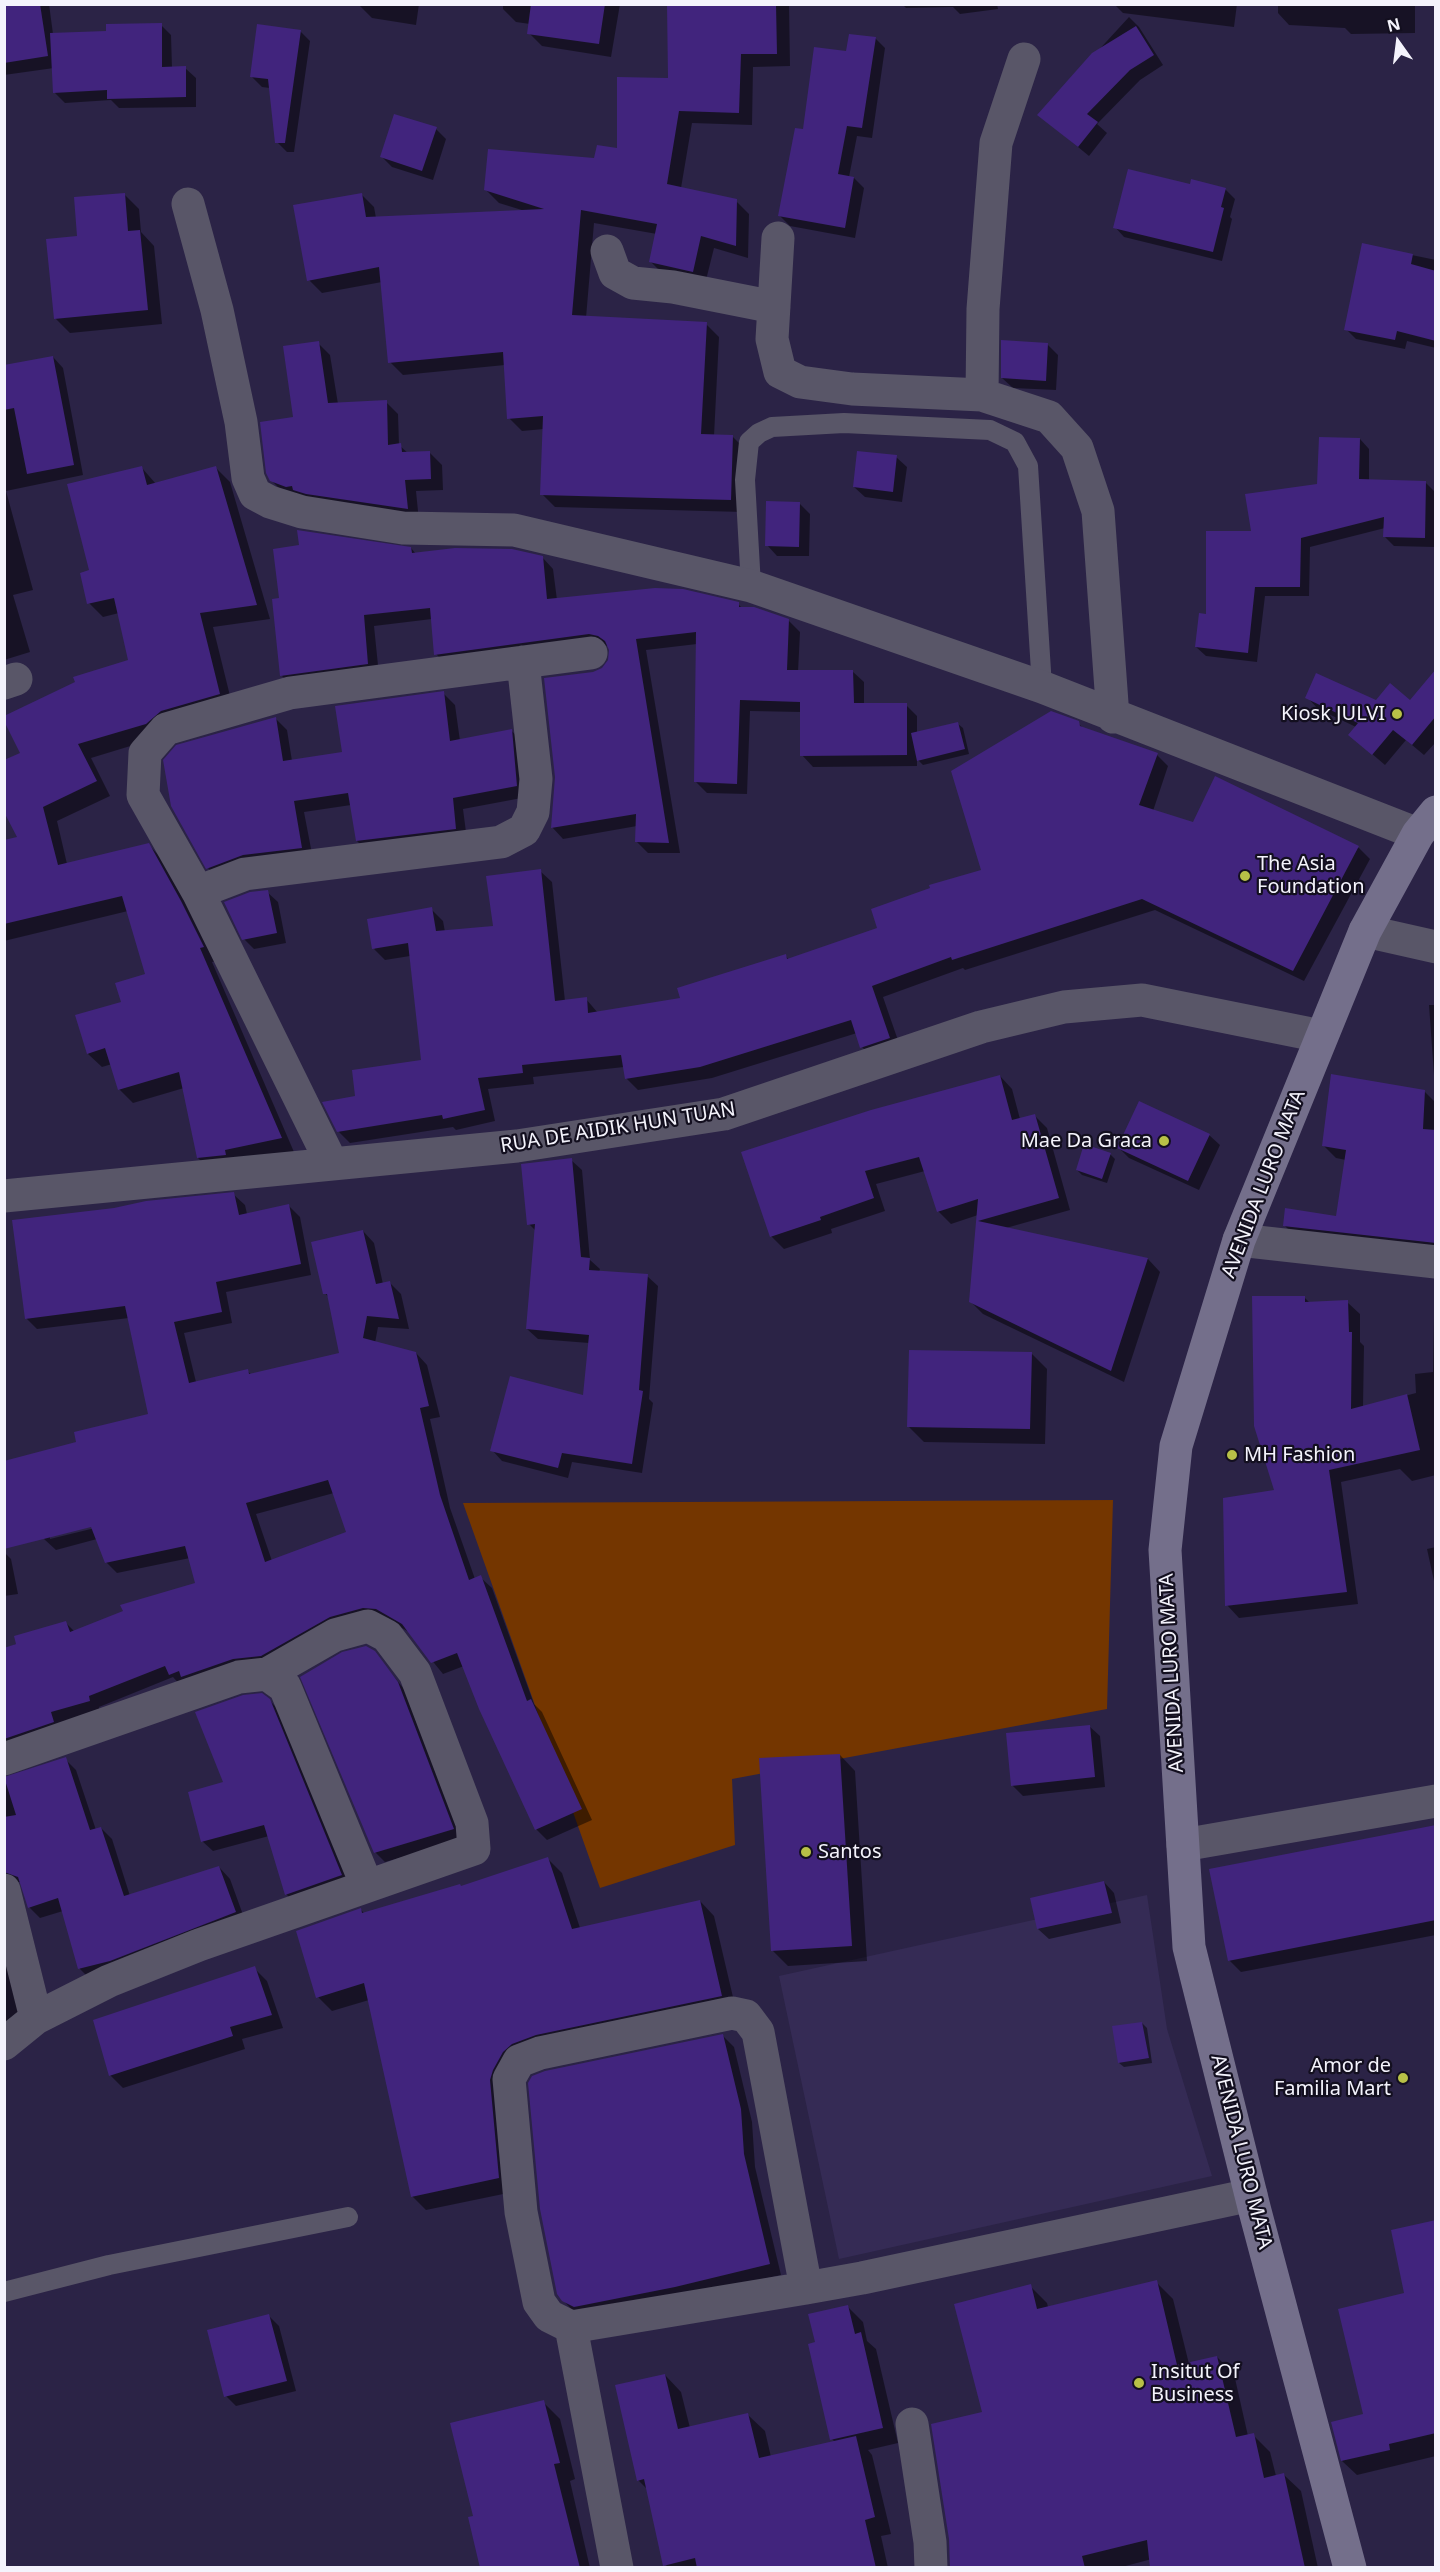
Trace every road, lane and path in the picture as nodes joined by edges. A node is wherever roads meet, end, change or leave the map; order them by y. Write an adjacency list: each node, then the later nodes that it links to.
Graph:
1 (1024, 59): 6 (street)
2 (188, 204): 7 (street)
3 (778, 237): 5 (street)
4 (607, 251): 5 (street)
5 (774, 307): 6 (street)
6 (982, 395): 11 (street)
7 (751, 586): 10 (street); 10 (lane)
8 (591, 653): 9 (street)
9 (523, 662): 13 (street); 13 (street)
10 (1042, 687): 11 (street)
11 (1113, 717): 12 (street)
12 (1427, 823): 14 (main road, AVENIDA LURO MATA)
13 (198, 892): 17 (street)
14 (1365, 932): 15 (street); 16 (main road, AVENIDA LURO MATA)
15 (1436, 947)
16 (1321, 1036): 17 (street, RUA DE AIDIK HUN TUAN); 19 (main road, AVENIDA LURO MATA)
17 (332, 1164): 18 (street, RUA DE AIDIK HUN TUAN)
18 (4, 1196)
19 (1239, 1240): 20 (street); 24 (main road, AVENIDA LURO MATA)
20 (1436, 1262)
21 (267, 1674): 22 (street); 25 (street); 25 (street)
22 (4, 1760)
23 (1436, 1802): 24 (street)
24 (1183, 1845): 29 (main road, AVENIDA LURO MATA)
25 (367, 1886): 27 (street)
26 (4, 1890): 27 (street)
27 (36, 2018): 28 (street)
28 (4, 2044)
29 (1251, 2195): 31 (street); 37 (main road, AVENIDA LURO MATA)
30 (348, 2217): 32 (lane)
31 (806, 2288): 33 (street); 33 (street)
32 (4, 2292)
33 (571, 2327): 35 (street)
34 (912, 2424): 36 (street)
35 (617, 2568)
36 (931, 2568)
37 (1350, 2568)

